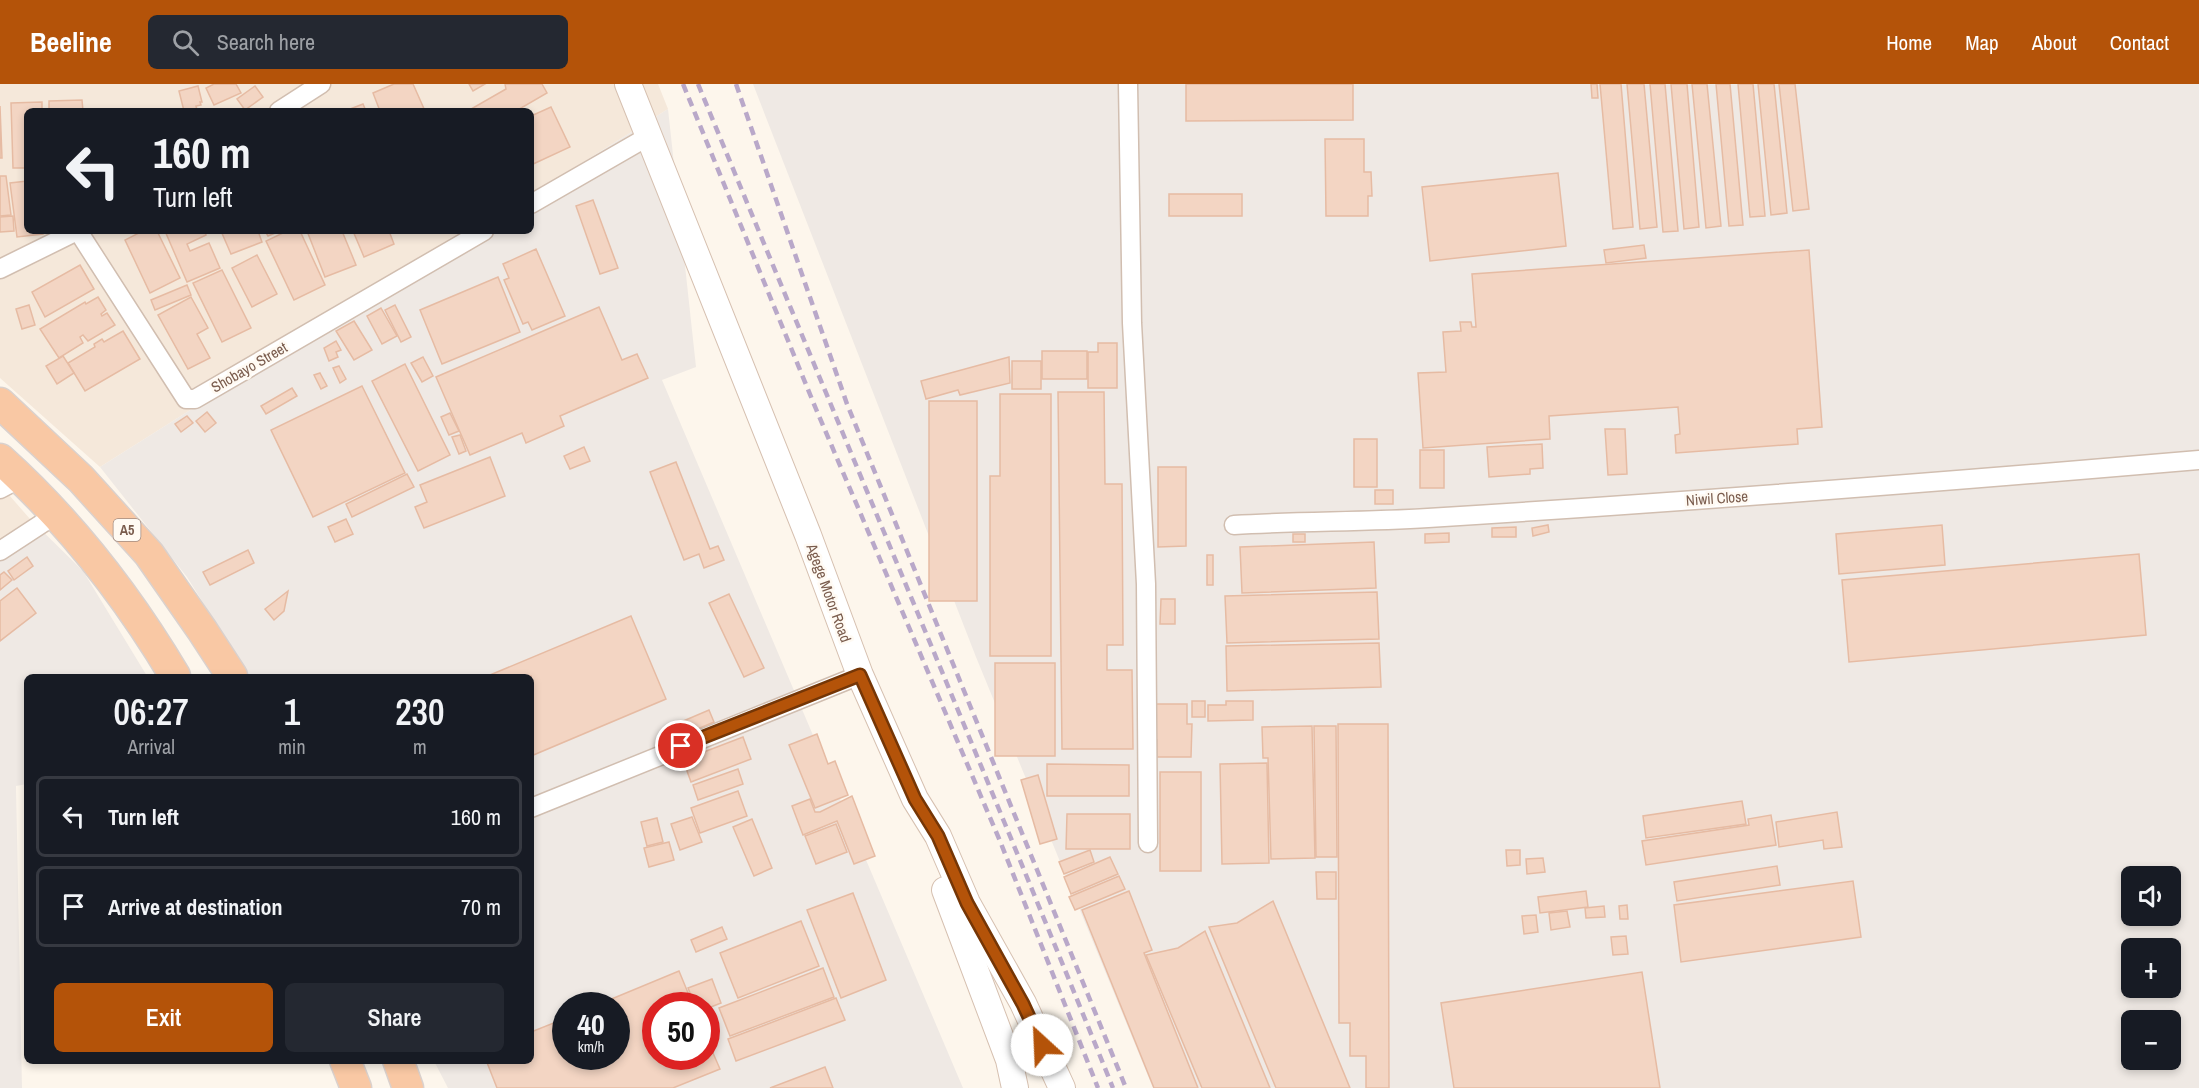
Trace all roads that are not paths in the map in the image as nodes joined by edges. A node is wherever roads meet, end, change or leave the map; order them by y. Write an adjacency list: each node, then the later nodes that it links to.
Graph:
1 (321, 84): 4 (street)
2 (628, 84): 5 (main road, Agege Motor Road)
3 (1128, 84): 22 (street)
4 (284, 108)
5 (648, 136): 6 (street); 19 (main road, Agege Motor Road)
6 (534, 202)
7 (71, 234): 10 (street)
8 (79, 234): 9 (street, Shobayo Street)
9 (479, 234)
10 (0, 269)
11 (0, 403): 18 (highway, A5)
12 (2199, 460): 15 (street, Niwil Close)
13 (7, 475): 14 (highway)
14 (55, 515): 16 (street); 17 (highway)
15 (1234, 525)
16 (0, 550)
17 (174, 674)
18 (231, 674)
19 (860, 675): 20 (main road, Agege Motor Road); 21 (street)
20 (915, 799): 27 (main road); 28 (main road, Agege Motor Road)
21 (534, 807)
22 (1148, 843)
23 (347, 1064): 25 (highway)
24 (399, 1064): 26 (highway)
25 (356, 1088)
26 (408, 1088)
27 (1016, 1088)
28 (1062, 1088)

